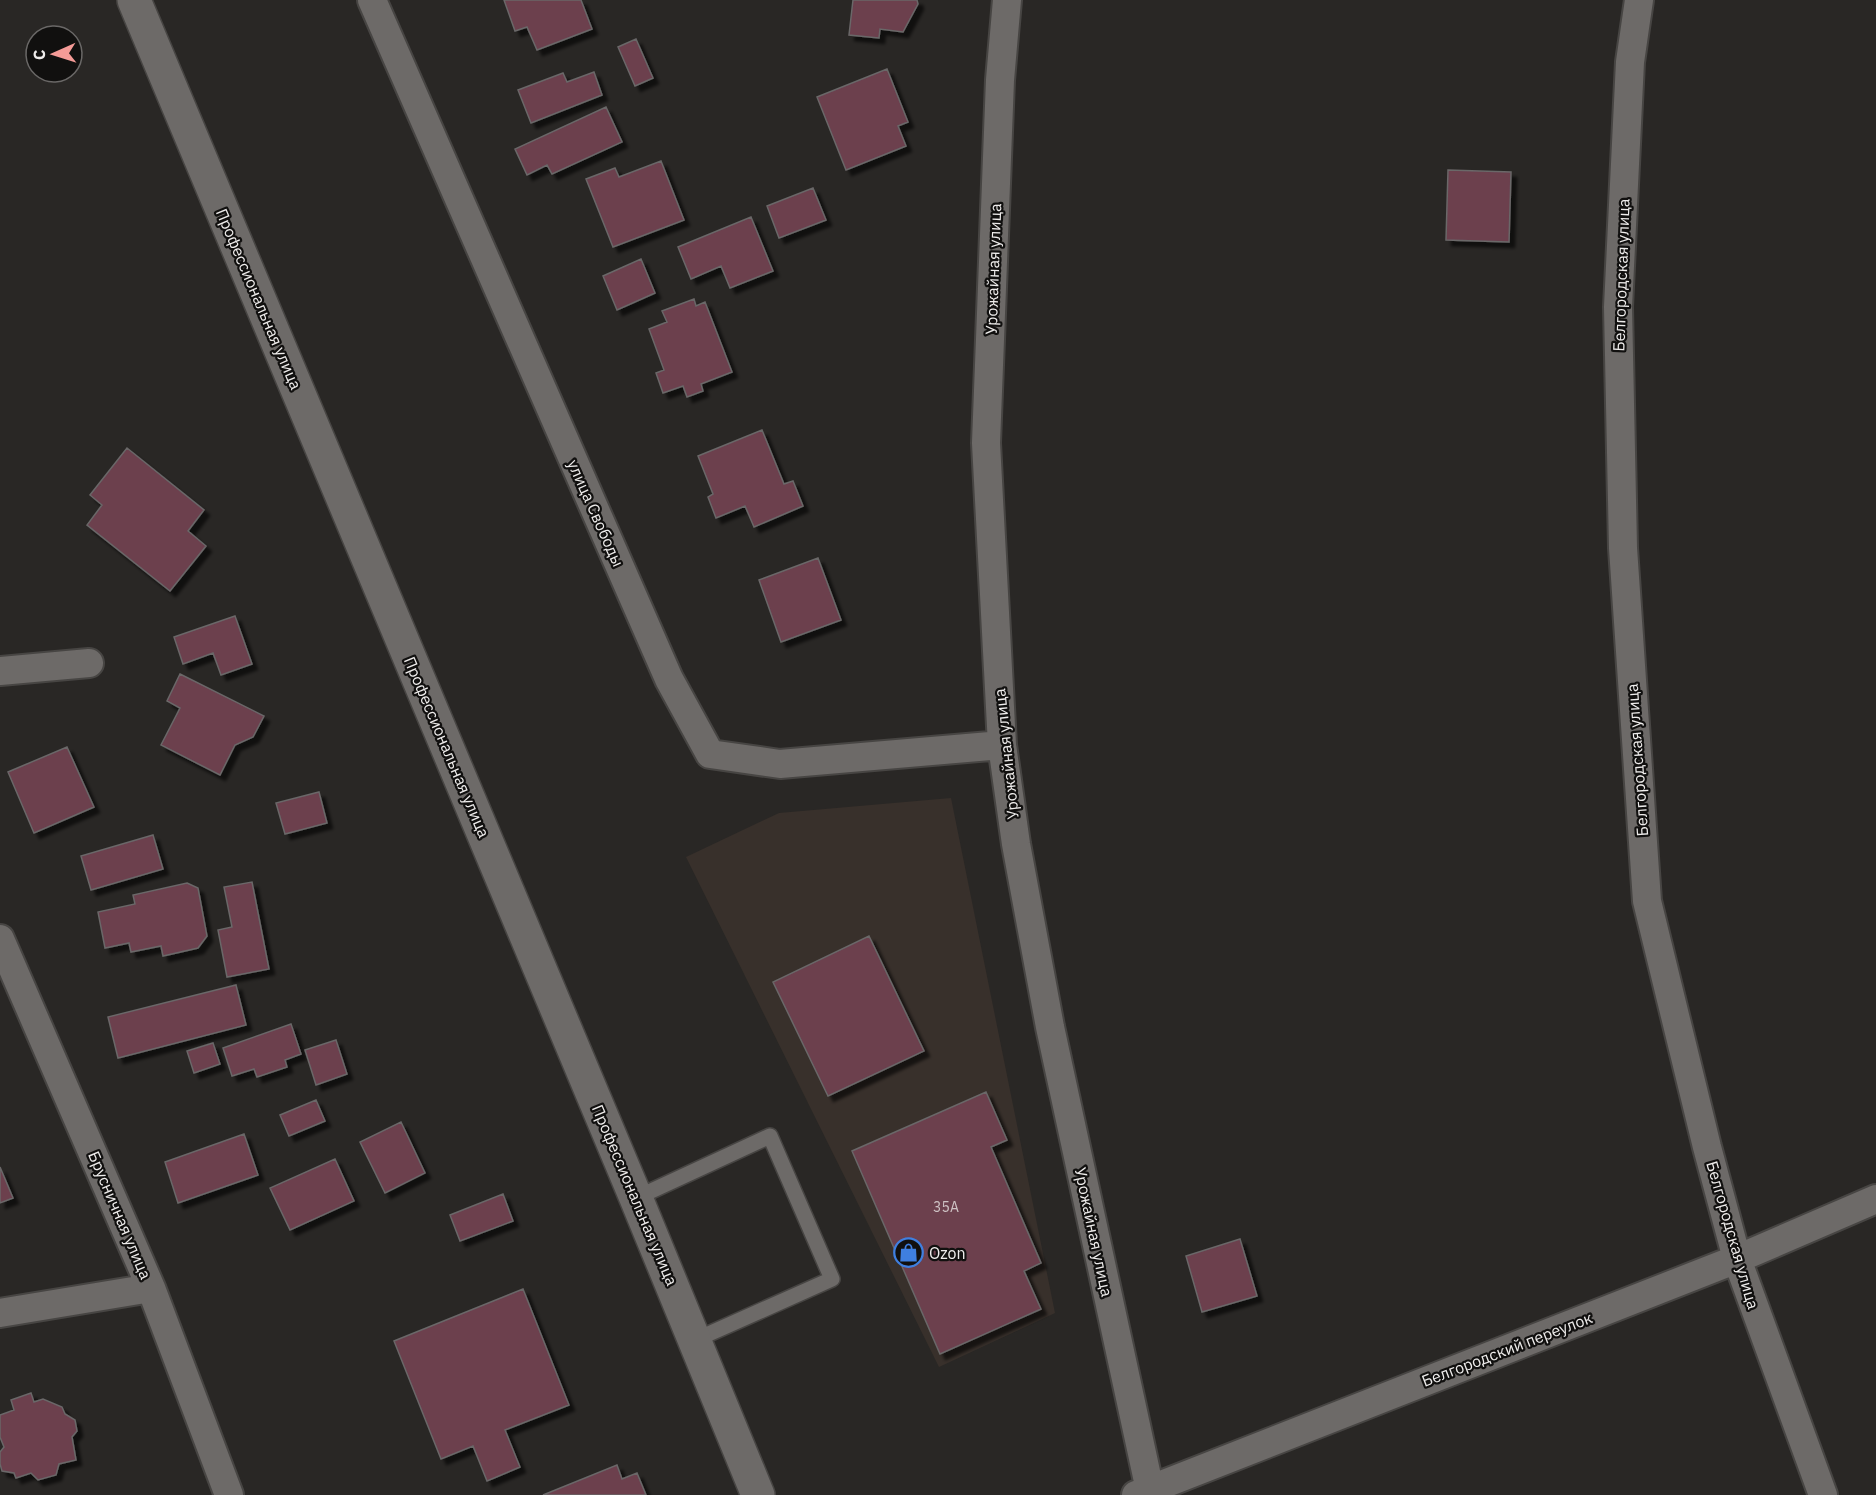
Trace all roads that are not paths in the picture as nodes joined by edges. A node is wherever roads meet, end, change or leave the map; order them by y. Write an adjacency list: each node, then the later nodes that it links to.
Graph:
1 (134, 0): 9 (street, Профессиональная улица)
2 (372, 0): 7 (street, улица Свободы)
3 (1007, 0): 7 (street, Урожайная улица)
4 (1639, 0): 11 (street, Белгородская улица)
5 (89, 663): 6 (street)
6 (0, 671)
7 (1002, 745): 15 (street, Урожайная улица)
8 (0, 939): 12 (street, Брусничная улица)
9 (636, 1198): 14 (street, Профессиональная улица); 14 (lane)
10 (1876, 1199): 11 (street, Белгородский переулок)
11 (1737, 1259): 15 (street, Белгородский переулок); 18 (street, Белгородская улица)
12 (152, 1288): 13 (street); 16 (street, Брусничная улица)
13 (0, 1313)
14 (695, 1340): 17 (street, Профессиональная улица)
15 (1145, 1493)
16 (229, 1495)
17 (758, 1495)
18 (1822, 1495)

